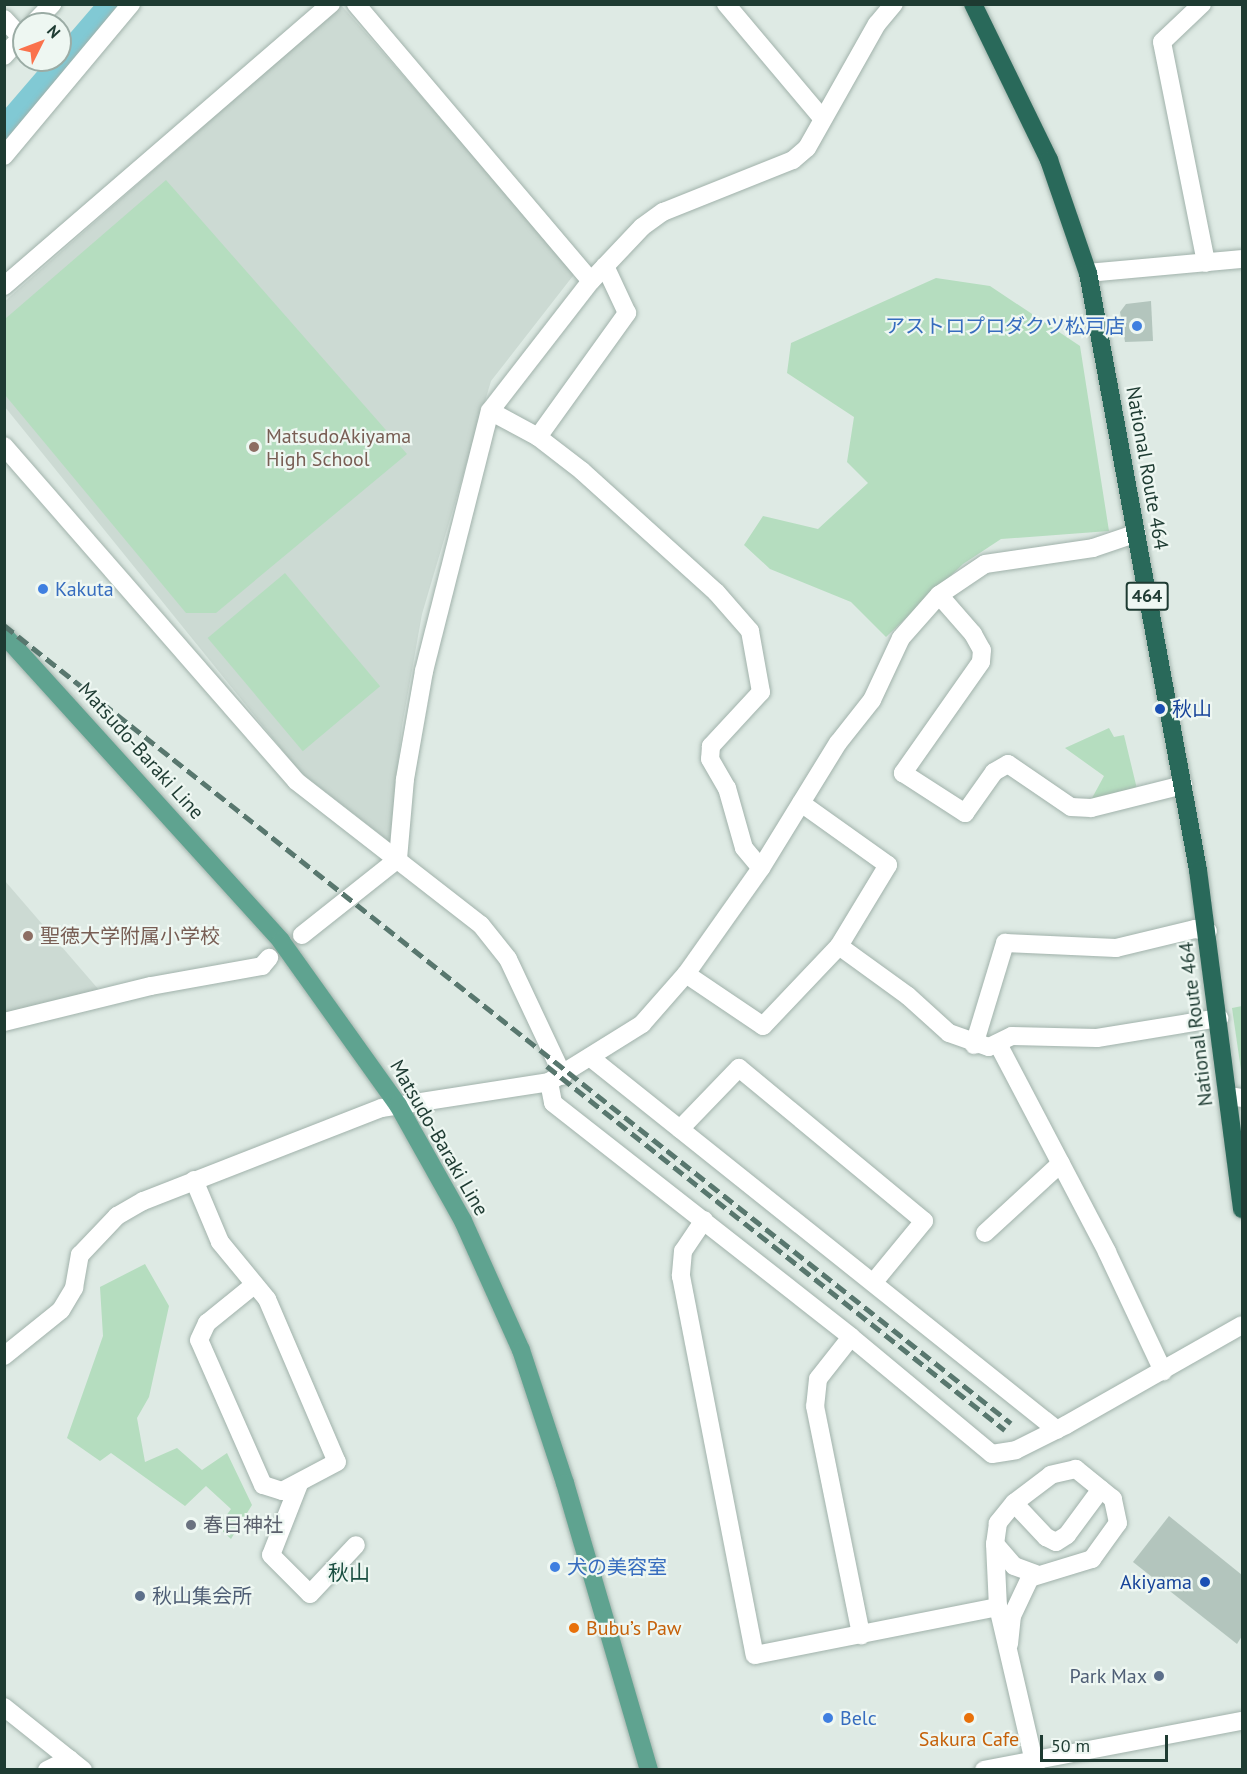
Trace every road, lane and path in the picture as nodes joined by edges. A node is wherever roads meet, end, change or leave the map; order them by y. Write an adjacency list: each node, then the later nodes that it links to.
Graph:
1 (131, 4): 9 (street)
2 (331, 4): 15 (street)
3 (356, 4): 14 (street)
4 (726, 4): 8 (street)
5 (894, 4): 8 (street)
6 (973, 4): 13 (highway, National Route 464 / 464)
7 (1202, 4): 11 (street)
8 (823, 119): 12 (street)
9 (4, 156)
10 (1242, 259): 11 (street)
11 (1206, 262): 13 (street)
12 (605, 266): 14 (street); 17 (street)
13 (1088, 273): 19 (highway, National Route 464 / 464)
14 (591, 281): 16 (street)
15 (4, 286)
16 (490, 411): 17 (street); 24 (street)
17 (538, 437): 25 (street)
18 (4, 446): 24 (street)
19 (1137, 533): 20 (street); 22 (highway, National Route 464 / 464)
20 (939, 595): 22 (street); 23 (street)
21 (4, 635): 38 (main road, Matsudo-Baraki Line)
22 (1183, 785): 26 (highway, National Route 464 / 464)
23 (801, 803): 25 (street); 28 (street)
24 (398, 859): 27 (street); 36 (street)
25 (761, 868): 30 (street)
26 (1208, 931): 31 (highway, National Route 464 / 464); 33 (street)
27 (302, 935)
28 (839, 946): 30 (street); 33 (street)
29 (269, 958): 32 (street)
30 (686, 974): 35 (street)
31 (1219, 1018): 34 (street); 37 (highway, National Route 464 / 464)
32 (4, 1022)
33 (974, 1044): 34 (street)
34 (998, 1044): 40 (street)
35 (591, 1058): 36 (street); 39 (street)
36 (556, 1079): 38 (street); 43 (street)
37 (1235, 1097): 42 (highway, National Route 464 / 464)
38 (398, 1105): 41 (street); 66 (main road, Matsudo-Baraki Line)
39 (680, 1129): 45 (street); 45 (street)
40 (1061, 1163): 44 (street); 50 (street)
41 (194, 1180): 46 (street); 49 (street)
42 (1242, 1209)
43 (704, 1220): 48 (street); 59 (street)
44 (985, 1233)
45 (873, 1283): 51 (street)
46 (254, 1285): 52 (street); 52 (street)
47 (1242, 1325): 50 (street)
48 (851, 1337): 51 (street); 59 (street)
49 (4, 1356)
50 (1163, 1371): 51 (street)
51 (1057, 1430)
52 (299, 1484): 56 (street)
53 (1101, 1489): 54 (street); 54 (street); 57 (street)
54 (1014, 1503): 55 (street)
55 (995, 1544): 57 (street); 58 (street)
56 (356, 1545)
57 (1035, 1574): 60 (street)
58 (998, 1607): 59 (street); 60 (street)
59 (861, 1635)
60 (1009, 1644): 64 (street)
61 (4, 1707): 63 (street)
62 (1242, 1721): 64 (street)
63 (76, 1764): 65 (street)
64 (1035, 1764): 67 (street)
65 (48, 1770)
66 (649, 1770)
67 (984, 1770)

